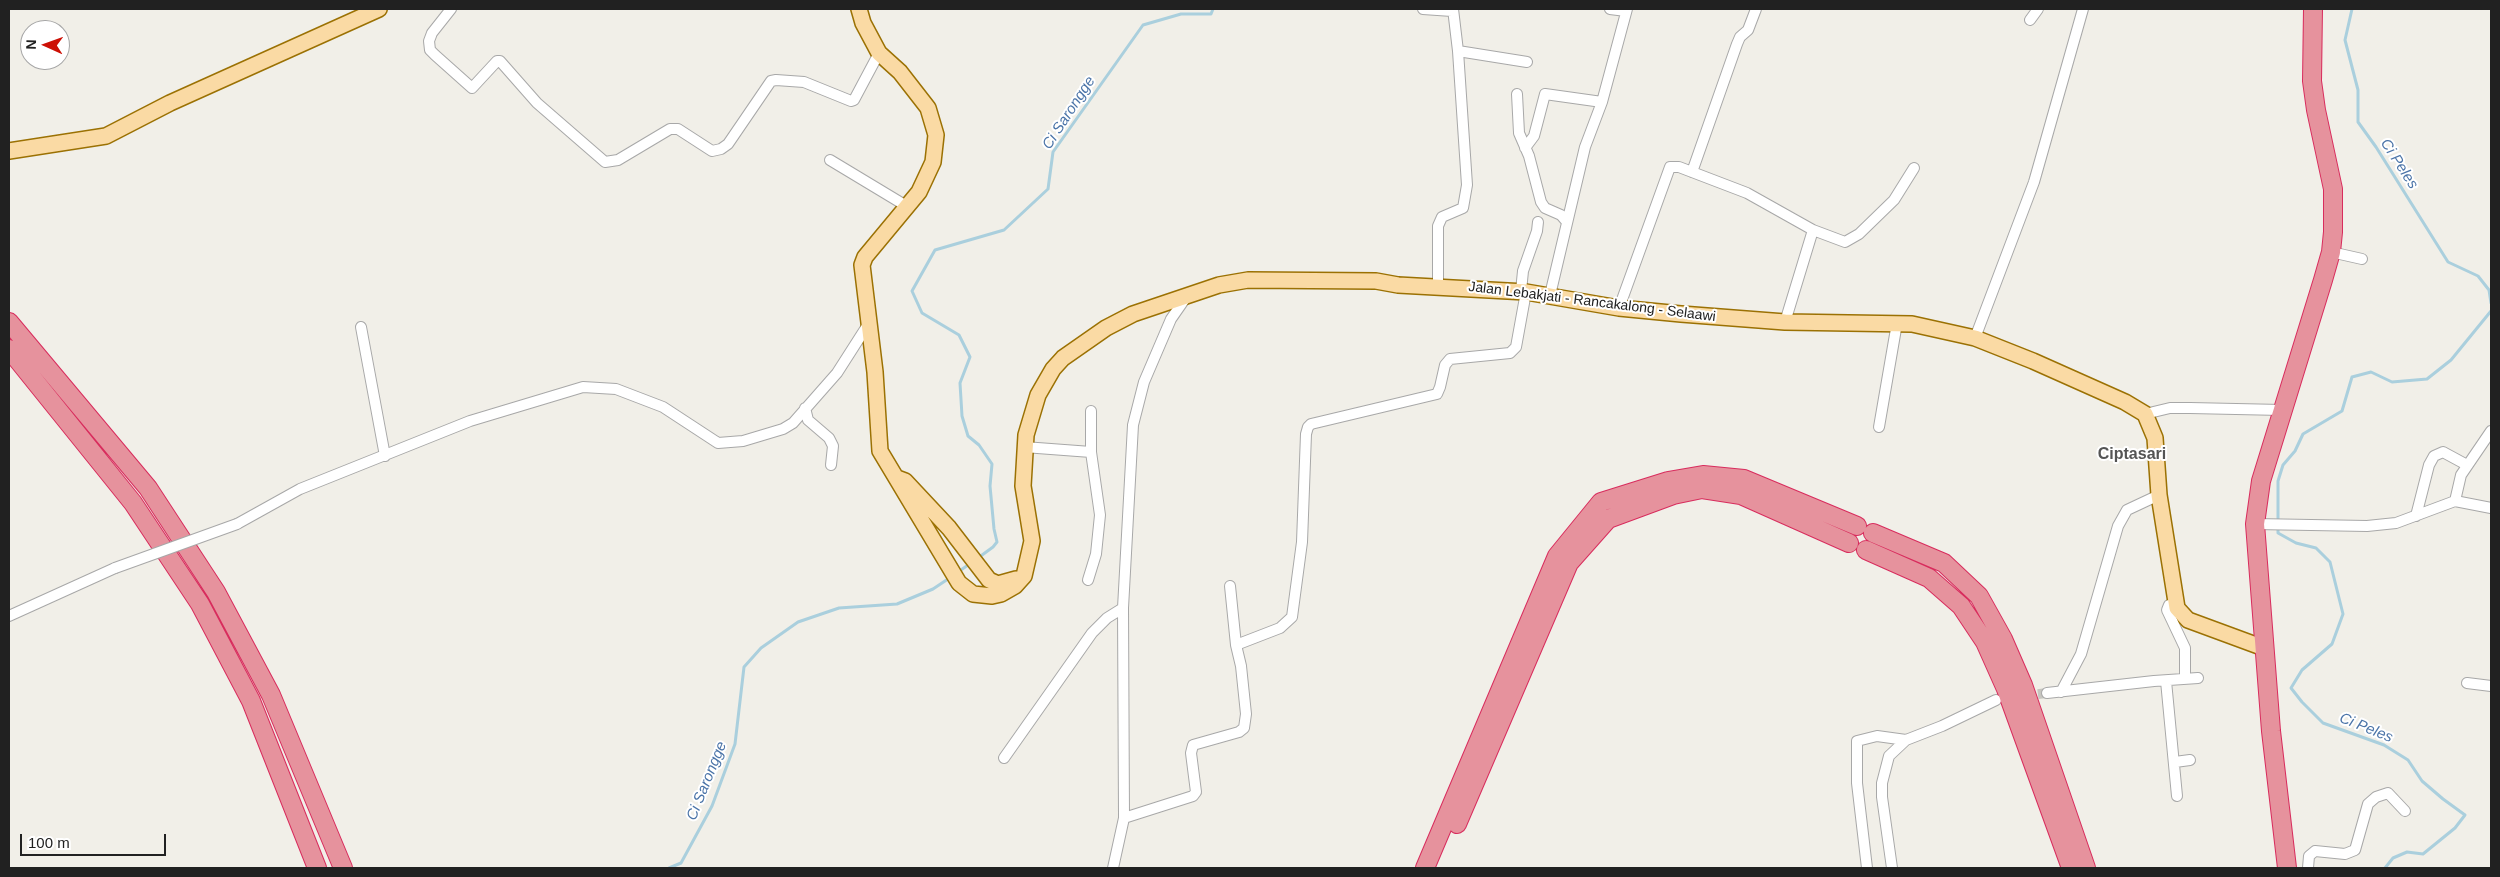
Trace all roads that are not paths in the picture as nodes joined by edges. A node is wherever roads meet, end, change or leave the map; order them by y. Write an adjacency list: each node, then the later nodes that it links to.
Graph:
1 (379, 9): 19 (main road)
2 (451, 9): 14 (street)
3 (859, 9): 14 (main road)
4 (1423, 9): 10 (street)
5 (1610, 9): 11 (street)
6 (1756, 9): 22 (street)
7 (2038, 9): 12 (street)
8 (2082, 9): 39 (street)
9 (2313, 9): 27 (highway)
10 (1452, 10): 13 (street)
11 (1626, 10): 17 (street)
12 (2030, 20)
13 (1458, 51): 15 (street); 29 (street)
14 (879, 53): 23 (main road)
15 (1527, 62)
16 (1517, 94): 18 (street)
17 (1602, 102): 18 (street); 25 (street)
18 (1525, 148): 25 (street)
19 (9, 151)
20 (830, 160): 23 (street)
21 (1914, 168): 26 (street)
22 (1692, 172): 26 (street); 33 (street)
23 (908, 207): 35 (main road)
24 (1538, 222): 30 (street)
25 (1568, 222): 32 (street)
26 (1813, 230): 36 (street)
27 (2331, 252): 28 (street); 42 (highway)
28 (2362, 259)
29 (1438, 286): 30 (main road, Jalan Lebakjati - Rancakalong - Selaawi); 31 (main road, Jalan Lebakjati - Rancakalong - Selaawi)
30 (1524, 292): 32 (main road, Jalan Lebakjati - Rancakalong - Selaawi); 68 (street)
31 (1188, 295): 47 (main road, Jalan Lebakjati - Rancakalong - Selaawi); 66 (street)
32 (1550, 295): 33 (main road, Jalan Lebakjati - Rancakalong - Selaawi)
33 (1619, 308): 36 (main road, Jalan Lebakjati - Rancakalong - Selaawi)
34 (9, 322): 86 (highway)
35 (870, 322): 41 (street); 52 (main road)
36 (1785, 322): 37 (main road, Jalan Lebakjati - Rancakalong - Selaawi)
37 (1897, 323): 39 (main road, Jalan Lebakjati - Rancakalong - Selaawi); 45 (street)
38 (361, 327): 49 (street)
39 (1975, 338): 44 (main road, Jalan Lebakjati - Rancakalong - Selaawi)
40 (9, 349): 85 (highway)
41 (805, 408): 49 (street); 50 (street)
42 (2282, 410): 44 (street); 57 (highway)
43 (1091, 411): 48 (street)
44 (2145, 414): 53 (main road)
45 (1879, 427)
46 (2491, 433): 51 (street)
47 (1024, 447): 48 (street); 62 (main road, Jalan Lebakjati - Rancakalong - Selaawi)
48 (1091, 452): 63 (street)
49 (385, 456): 67 (street, bridge)
50 (831, 464)
51 (2467, 465): 54 (street); 56 (street)
52 (894, 476): 62 (main road); 62 (main road)
53 (2159, 495): 65 (main road); 75 (street)
54 (2455, 501): 55 (street); 56 (street)
55 (2491, 508)
56 (2416, 516): 57 (street)
57 (2263, 524): 69 (highway)
58 (1857, 526): 88 (highway)
59 (1873, 533): 93 (highway)
60 (1849, 543): 89 (highway)
61 (1866, 550): 92 (highway)
62 (1024, 576)
63 (1088, 580)
64 (1230, 586): 68 (street)
65 (2176, 602): 69 (main road); 71 (street)
66 (1123, 608): 79 (street); 84 (street)
67 (9, 616)
68 (1236, 644): 84 (street)
69 (2264, 648): 94 (highway)
70 (2198, 678): 71 (street)
71 (2185, 679): 72 (street)
72 (2166, 681): 75 (street); 81 (street)
73 (2466, 684): 74 (street)
74 (2491, 686)
75 (2061, 692): 76 (street)
76 (2047, 693)
77 (1996, 700): 78 (street)
78 (1906, 740): 90 (street); 91 (street)
79 (1004, 758)
80 (2190, 760): 81 (street)
81 (2175, 762): 82 (street)
82 (2177, 796)
83 (2405, 810): 95 (street)
84 (1124, 818): 87 (street)
85 (317, 868)
86 (343, 868)
87 (1114, 868)
88 (1425, 868)
89 (1438, 868)
90 (1867, 868)
91 (1892, 868)
92 (2071, 868)
93 (2086, 868)
94 (2287, 868)
95 (2308, 868)

